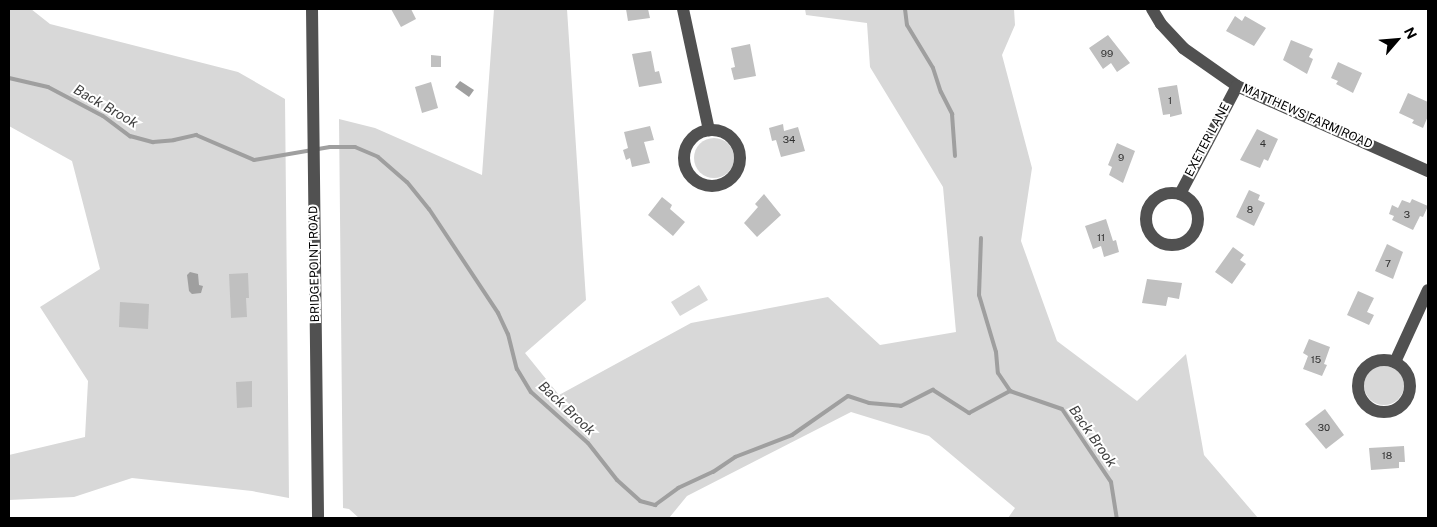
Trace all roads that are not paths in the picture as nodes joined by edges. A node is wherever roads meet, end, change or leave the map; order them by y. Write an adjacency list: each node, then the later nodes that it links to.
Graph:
1 (312, 9): 10 (street, BRIDGEPOINT ROAD)
2 (683, 9): 5 (street)
3 (1152, 9): 4 (street, MATTHEWS FARM ROAD)
4 (1237, 86): 6 (street, MATTHEWS FARM ROAD); 7 (street, EXETER LANE)
5 (709, 130): 5 (street)
6 (1428, 171)
7 (1180, 194): 7 (street)
8 (1428, 290): 9 (street)
9 (1395, 362): 9 (street)
10 (318, 518)

